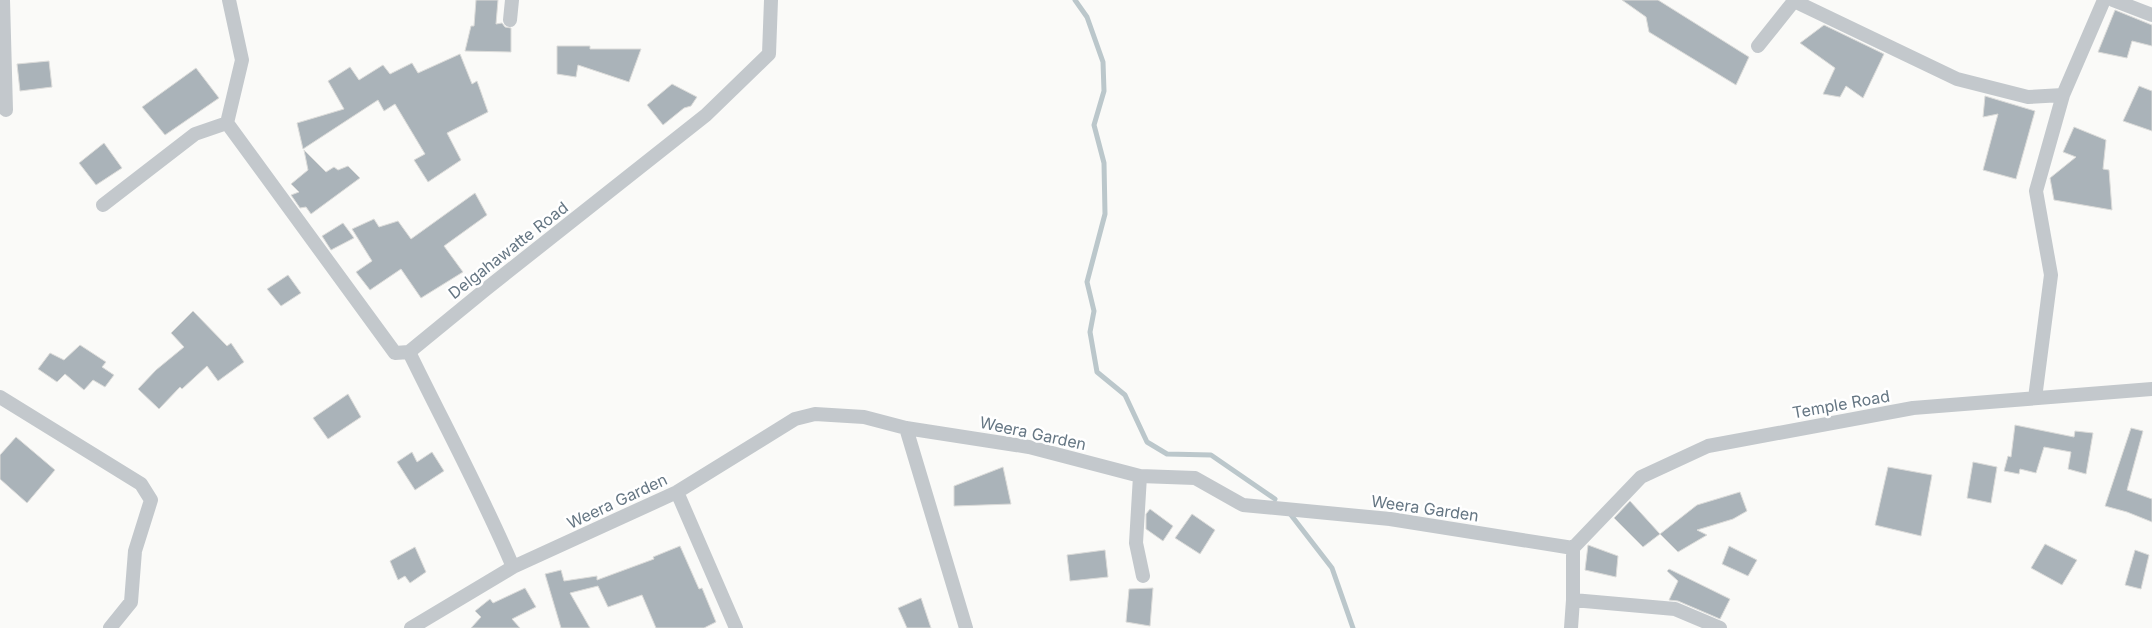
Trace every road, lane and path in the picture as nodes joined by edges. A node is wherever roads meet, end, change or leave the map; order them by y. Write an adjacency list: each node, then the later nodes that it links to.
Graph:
1 (3, 0): 11 (street)
2 (229, 0): 12 (street)
3 (512, 0): 8 (street)
4 (771, 0): 14 (street, Delgahawatte Road)
5 (2104, 0): 10 (street)
6 (2113, 0): 7 (street)
7 (2152, 15)
8 (510, 20)
9 (1758, 46): 10 (street)
10 (2063, 95): 17 (street)
11 (6, 110)
12 (227, 123): 13 (street); 14 (street)
13 (103, 205)
14 (409, 352): 22 (street)
15 (2152, 389): 17 (street, Temple Road)
16 (0, 397): 25 (street)
17 (2035, 398): 21 (street, Temple Road)
18 (906, 428): 19 (street, Weera Garden); 20 (street, Weera Garden); 28 (street)
19 (1140, 476): 21 (street, Weera Garden); 23 (street)
20 (677, 492): 22 (street, Weera Garden); 27 (street)
21 (1573, 548): 24 (street)
22 (513, 567): 26 (street, Weera Garden)
23 (1143, 576)
24 (1574, 600): 29 (street); 30 (street)
25 (110, 628)
26 (411, 628)
27 (736, 628)
28 (966, 628)
29 (1571, 628)
30 (1720, 628)

